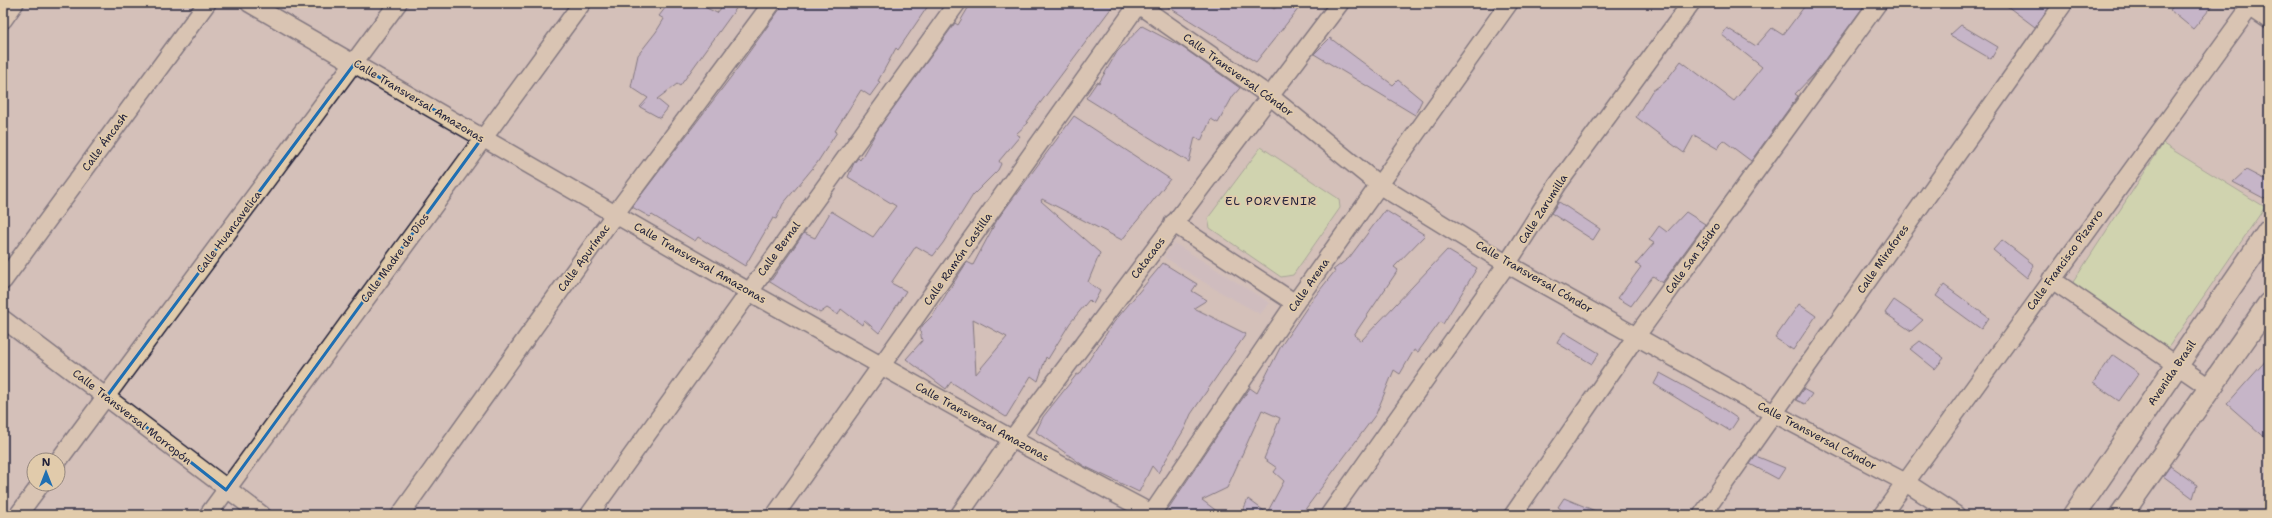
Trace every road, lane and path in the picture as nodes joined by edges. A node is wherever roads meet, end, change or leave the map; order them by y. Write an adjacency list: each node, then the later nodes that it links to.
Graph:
1 (15, 3): 15 (street)
2 (207, 3): 26 (street, Calle Áncash)
3 (249, 3): 17 (street, Calle Transversal Amazonas)
4 (398, 3): 17 (street, Calle Huancavelica)
5 (582, 3): 19 (street, Calle Madre de Dios)
6 (772, 3): 21 (street, Calle Apurímac)
7 (957, 3): 27 (street, Calle Bernal)
8 (1138, 3): 18 (street, Calle Transversal Cóndor); 32 (street, Calle Ramón Castilla)
9 (1340, 3): 18 (street, Catacaos)
10 (1510, 3): 20 (street, Calle Arena)
11 (1691, 3): 24 (street, Calle Zarumilla)
12 (1878, 3): 31 (street, Calle San Isidro)
13 (2064, 3): 36 (street, Calle Mirafores)
14 (2248, 5): 16 (street); 25 (street, Calle Francisco Pizarro)
15 (3, 20)
16 (2269, 20)
17 (355, 63): 19 (street, Calle Transversal Amazonas); 35 (street, Calle Huancavelica)
18 (1272, 96): 20 (street, Calle Transversal Cóndor); 22 (street, Catacaos)
19 (482, 138): 21 (street, Calle Transversal Amazonas); 40 (street, Calle Madre de Dios)
20 (1379, 185): 24 (street, Calle Transversal Cóndor); 28 (street, Calle Arena)
21 (616, 214): 27 (street, Calle Transversal Amazonas); 46 (street, Calle Apurímac)
22 (1173, 224): 28 (street); 37 (street, Catacaos)
23 (2269, 232): 33 (street, Avenida Brasil)
24 (1507, 264): 31 (street, Calle Transversal Cóndor); 50 (street, Calle Zarumilla)
25 (2051, 278): 33 (street); 39 (street, Calle Francisco Pizarro)
26 (3, 281)
27 (748, 291): 32 (street, Calle Transversal Amazonas); 47 (street, Calle Bernal)
28 (1295, 303): 42 (street, Calle Arena)
29 (2269, 304): 34 (street)
30 (3, 319): 35 (street, Calle Transversal Morropón)
31 (1637, 335): 36 (street, Calle Transversal Cóndor); 51 (street, Calle San Isidro)
32 (882, 366): 37 (street, Calle Transversal Amazonas); 48 (street, Calle Ramón Castilla)
33 (2177, 366): 34 (street); 55 (street, Avenida Brasil)
34 (2210, 388): 56 (street)
35 (107, 396): 38 (street, Calle Huancavelica); 40 (street, Calle Transversal Morropón)
36 (1773, 413): 39 (street, Calle Transversal Cóndor); 52 (street, Calle Mirafores)
37 (1012, 439): 42 (street, Calle Transversal Amazonas); 49 (street, Catacaos)
38 (65, 452)
39 (1905, 482): 53 (street, Calle Francisco Pizarro); 54 (street, Calle Transversal Cóndor)
40 (226, 490): 44 (street, Calle Madre de Dios); 45 (street, Calle Transversal Morropón)
41 (35, 492): 43 (street)
42 (1153, 514)
43 (18, 515)
44 (208, 515)
45 (262, 515)
46 (400, 515)
47 (589, 515)
48 (775, 515)
49 (959, 515)
50 (1328, 515)
51 (1512, 515)
52 (1702, 515)
53 (1882, 515)
54 (1956, 515)
55 (2074, 515)
56 (2121, 515)

